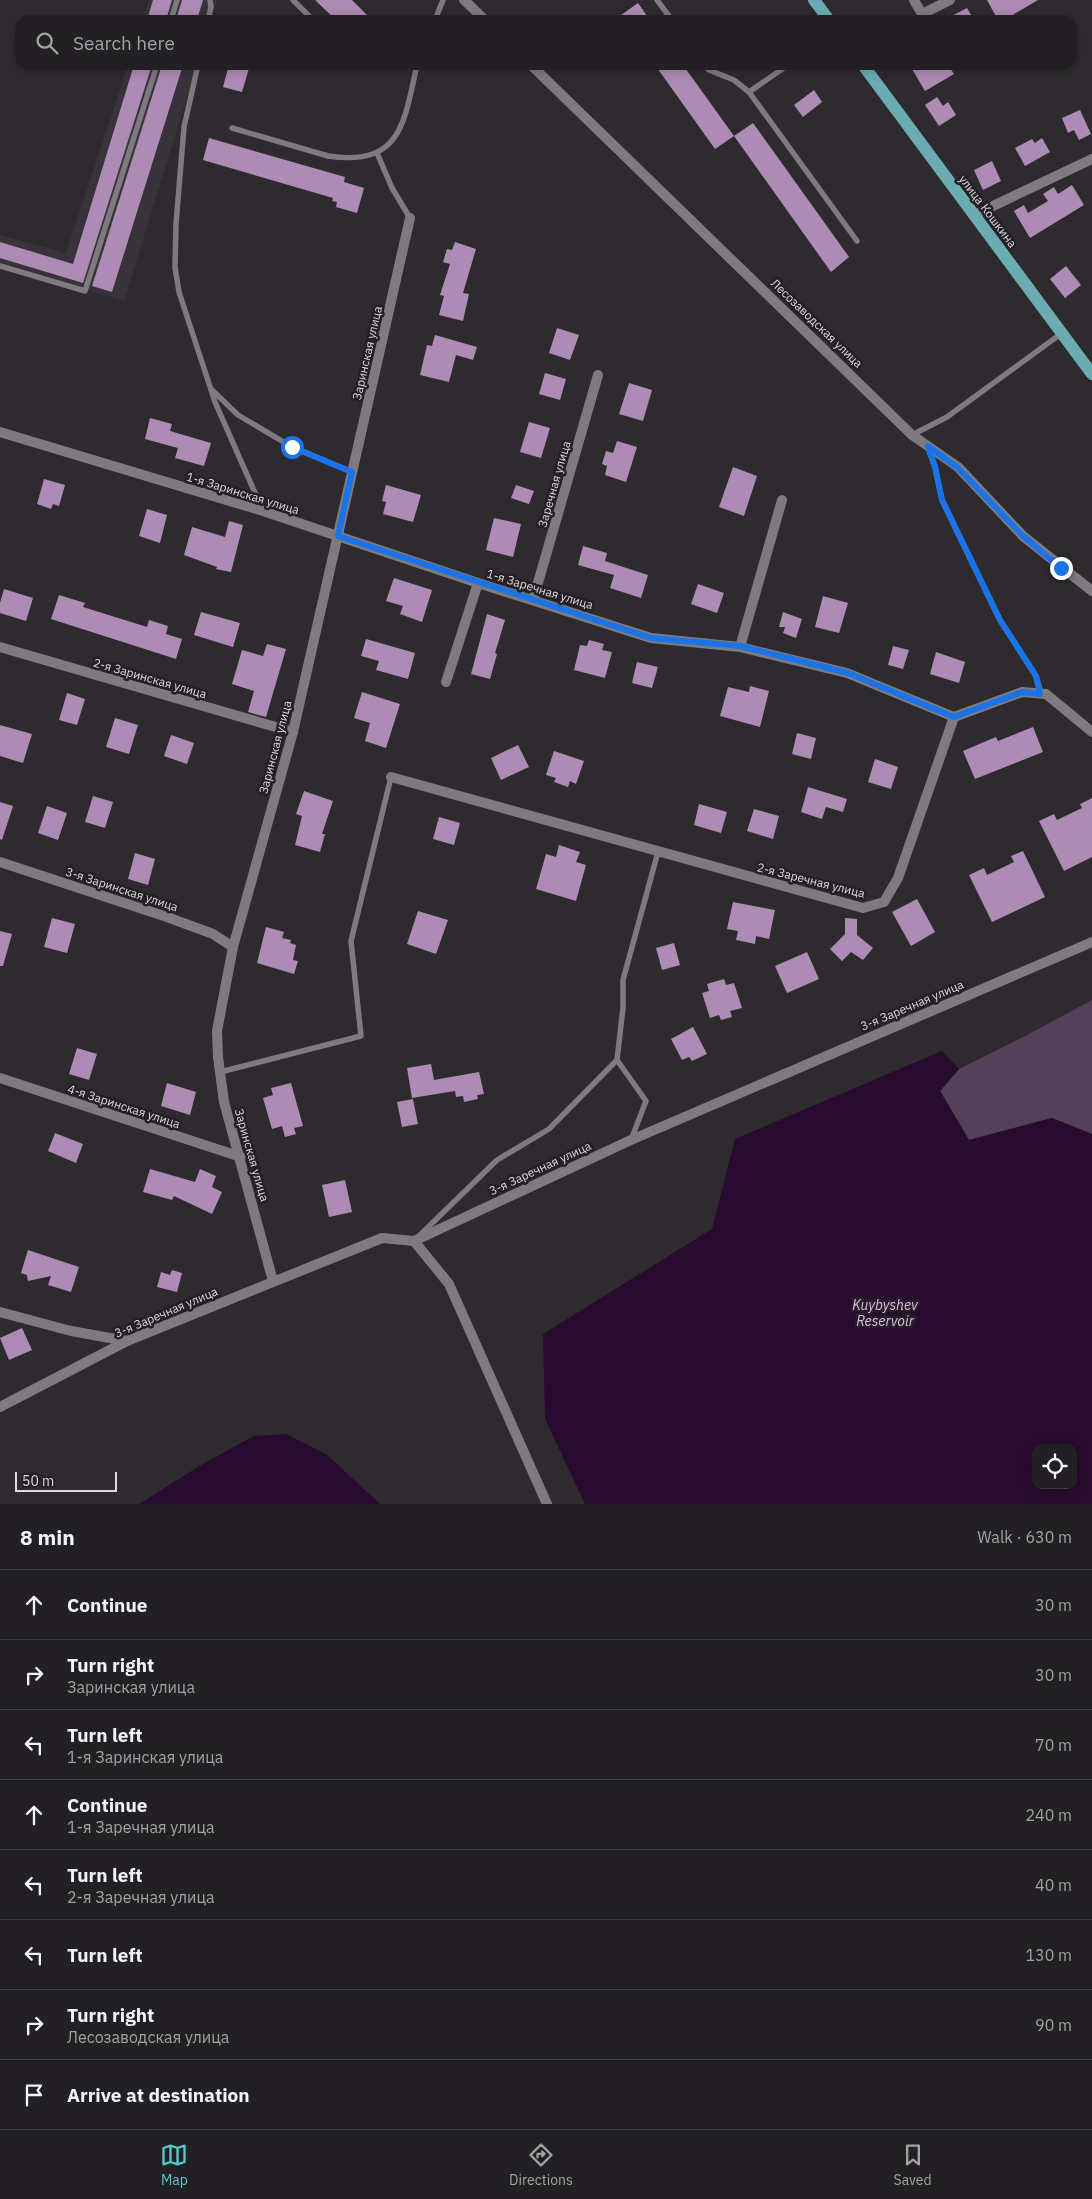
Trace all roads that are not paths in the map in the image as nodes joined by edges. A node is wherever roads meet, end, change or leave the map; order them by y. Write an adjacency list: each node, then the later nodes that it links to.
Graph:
1 (177, 0): 10 (lane)
2 (210, 0): 11 (lane)
3 (293, 0): 12 (lane)
4 (443, 0): 13 (lane)
5 (464, 0): 14 (street)
6 (657, 0): 15 (lane)
7 (814, 0): 16 (main road)
8 (914, 0): 9 (street)
9 (950, 0)
10 (172, 15)
11 (209, 15)
12 (308, 15)
13 (437, 15)
14 (480, 15)
15 (668, 15)
16 (825, 15)
17 (155, 70): 31 (lane)
18 (197, 70): 35 (lane)
19 (417, 70): 26 (lane)
20 (536, 70): 37 (street, Лесозаводская улица)
21 (709, 70): 24 (lane)
22 (781, 70): 24 (lane)
23 (867, 70): 28 (main road, улица Кошкина)
24 (749, 92): 30 (lane)
25 (232, 128): 26 (lane)
26 (377, 153): 29 (lane)
27 (1092, 159): 28 (street)
28 (974, 215): 32 (main road, улица Кошкина)
29 (410, 218): 39 (street, Заринская улица)
30 (857, 241)
31 (0, 266)
32 (1062, 333): 33 (main road, улица Кошкина); 37 (lane)
33 (1092, 374)
34 (598, 375): 45 (street, Заречная улица)
35 (211, 389): 39 (lane); 41 (lane)
36 (0, 432): 41 (street, 1-я Заринская улица)
37 (912, 434): 38 (street, Лесозаводская улица)
38 (928, 446): 44 (street, Лесозаводская улица); 49 (lane)
39 (352, 472): 42 (street, Заринская улица)
40 (782, 500): 46 (street)
41 (263, 511): 42 (street, 1-я Заринская улица)
42 (338, 536): 43 (street, 1-я Заринская улица); 51 (street, Заринская улица)
43 (478, 583): 45 (street, 1-я Заречная улица); 48 (street, 1-я Заречная улица)
44 (1092, 590)
45 (533, 600): 46 (street, 1-я Заречная улица)
46 (740, 646): 50 (street, 1-я Заречная улица)
47 (0, 648): 51 (street, 2-я Заринская улица)
48 (446, 682)
49 (1040, 694): 50 (street); 52 (street)
50 (954, 717): 54 (street, 2-я Заречная улица)
51 (293, 732): 57 (street, Заринская улица)
52 (1092, 732)
53 (391, 777): 54 (street, 2-я Заречная улица); 59 (lane)
54 (658, 852): 58 (lane)
55 (0, 862): 57 (street, 3-я Заринская улица)
56 (1092, 942): 61 (street, 3-я Заречная улица)
57 (233, 946): 59 (street, Заринская улица)
58 (617, 1060): 61 (lane); 63 (lane)
59 (220, 1072): 62 (street, Заринская улица)
60 (0, 1078): 62 (street, 4-я Заринская улица)
61 (631, 1140): 63 (street, 3-я Заречная улица)
62 (241, 1157): 64 (street, Заринская улица)
63 (414, 1241): 64 (street, 3-я Заречная улица); 68 (street)
64 (273, 1280): 66 (street, 3-я Заречная улица)
65 (0, 1312): 66 (street)
66 (127, 1341): 67 (street, 3-я Заречная улица)
67 (0, 1407)
68 (547, 1504)

